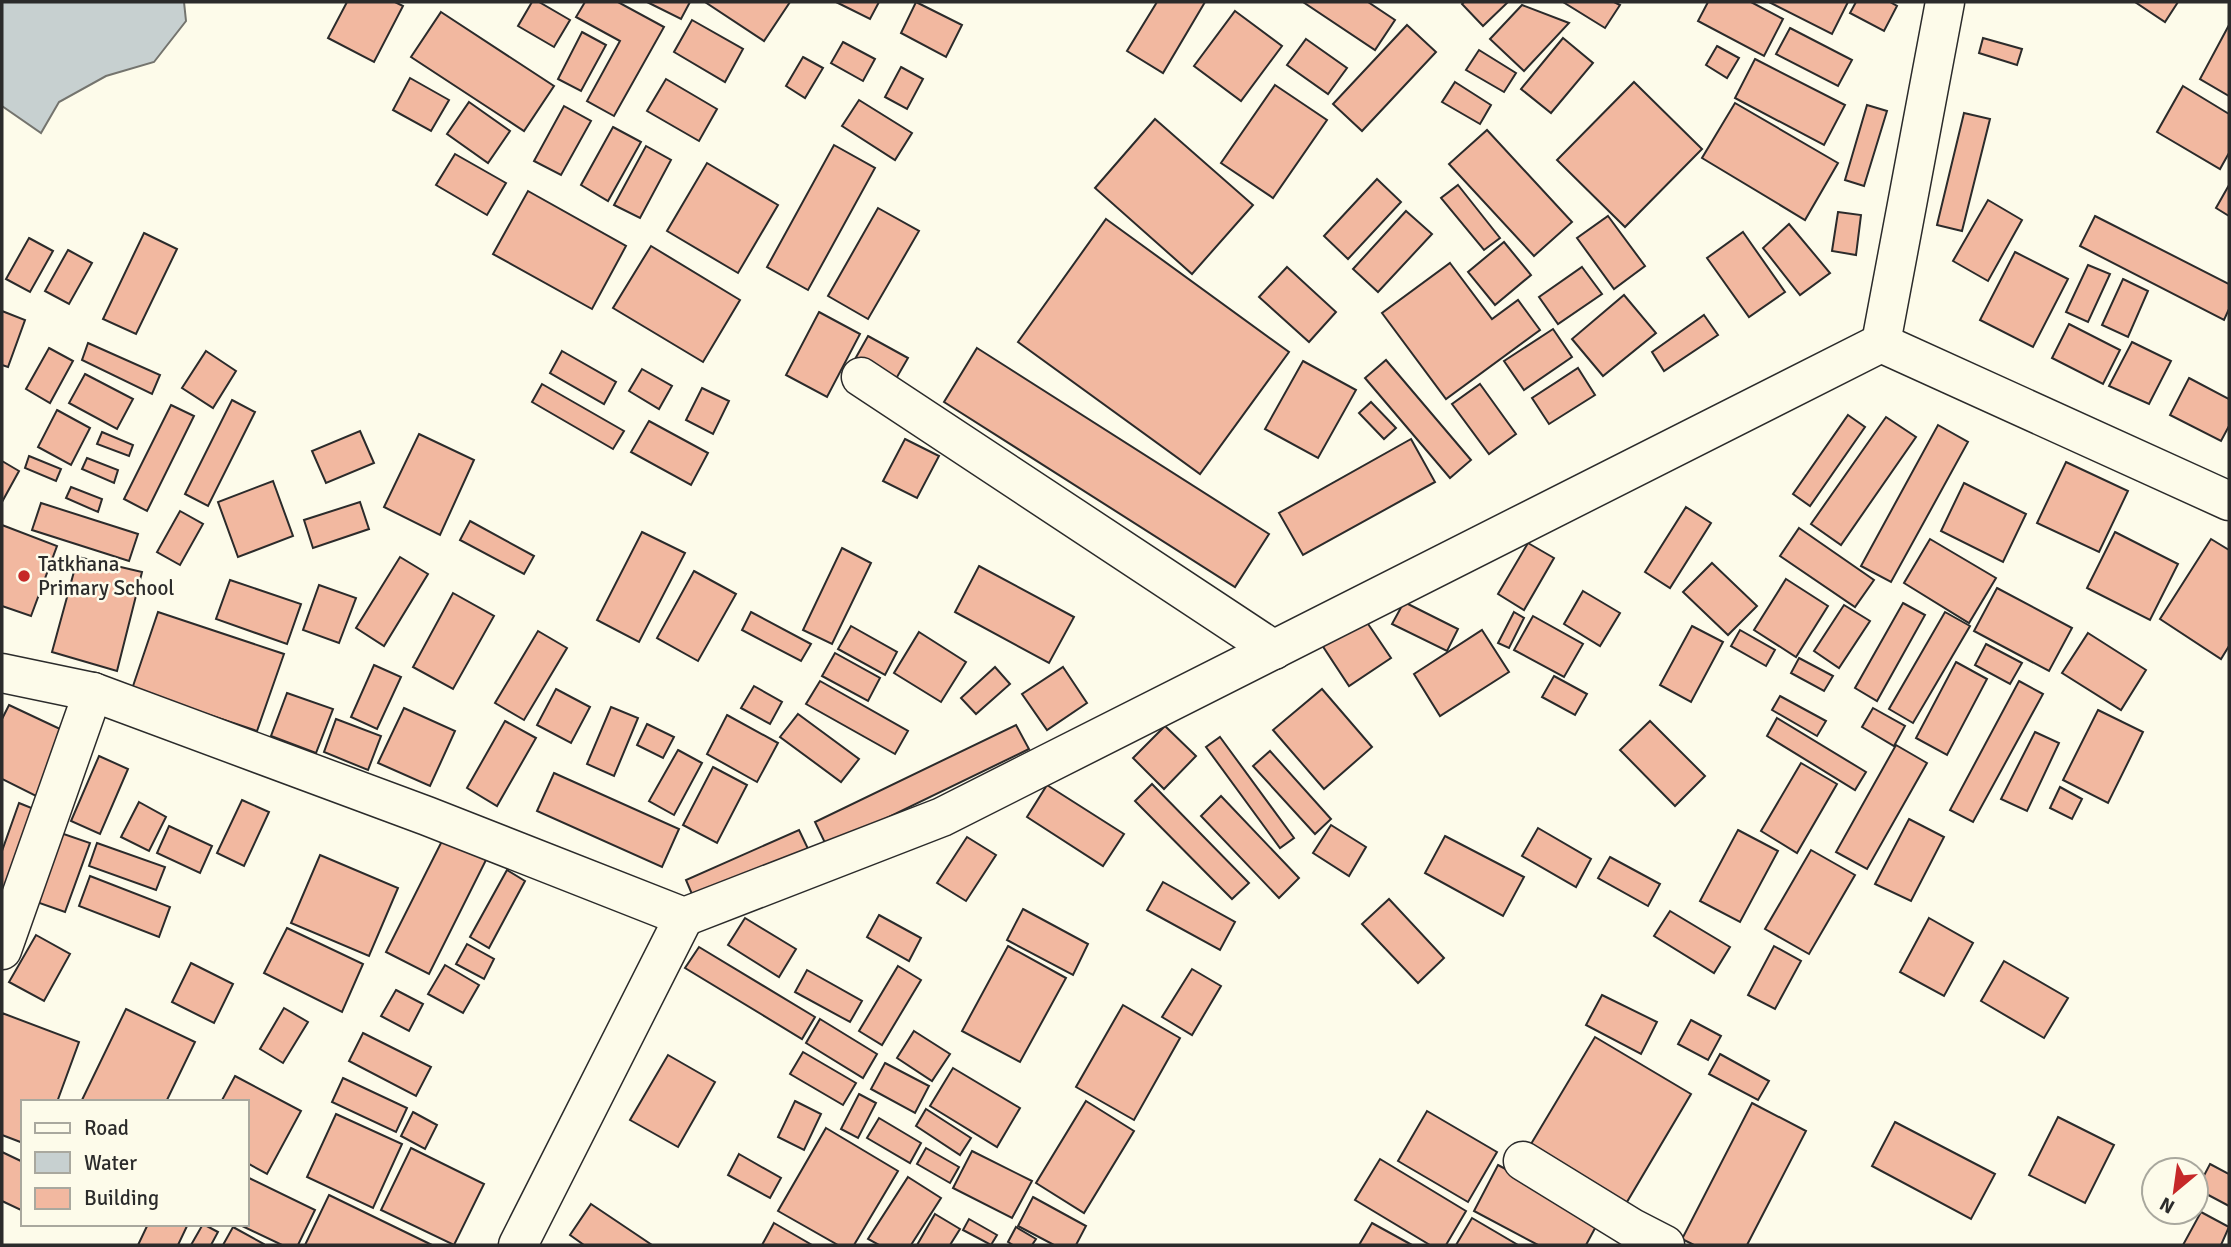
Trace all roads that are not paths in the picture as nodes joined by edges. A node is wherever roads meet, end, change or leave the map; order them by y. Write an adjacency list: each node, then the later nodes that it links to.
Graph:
1 (1945, 2): 2 (street)
2 (1881, 342): 4 (street); 5 (street)
3 (861, 377): 5 (street)
4 (2229, 501)
5 (1274, 650): 8 (street)
6 (2, 673): 7 (street)
7 (93, 692): 8 (street); 9 (street)
8 (684, 917): 11 (street)
9 (2, 950)
10 (1523, 1161): 12 (street)
11 (518, 1245)
12 (1665, 1245)

